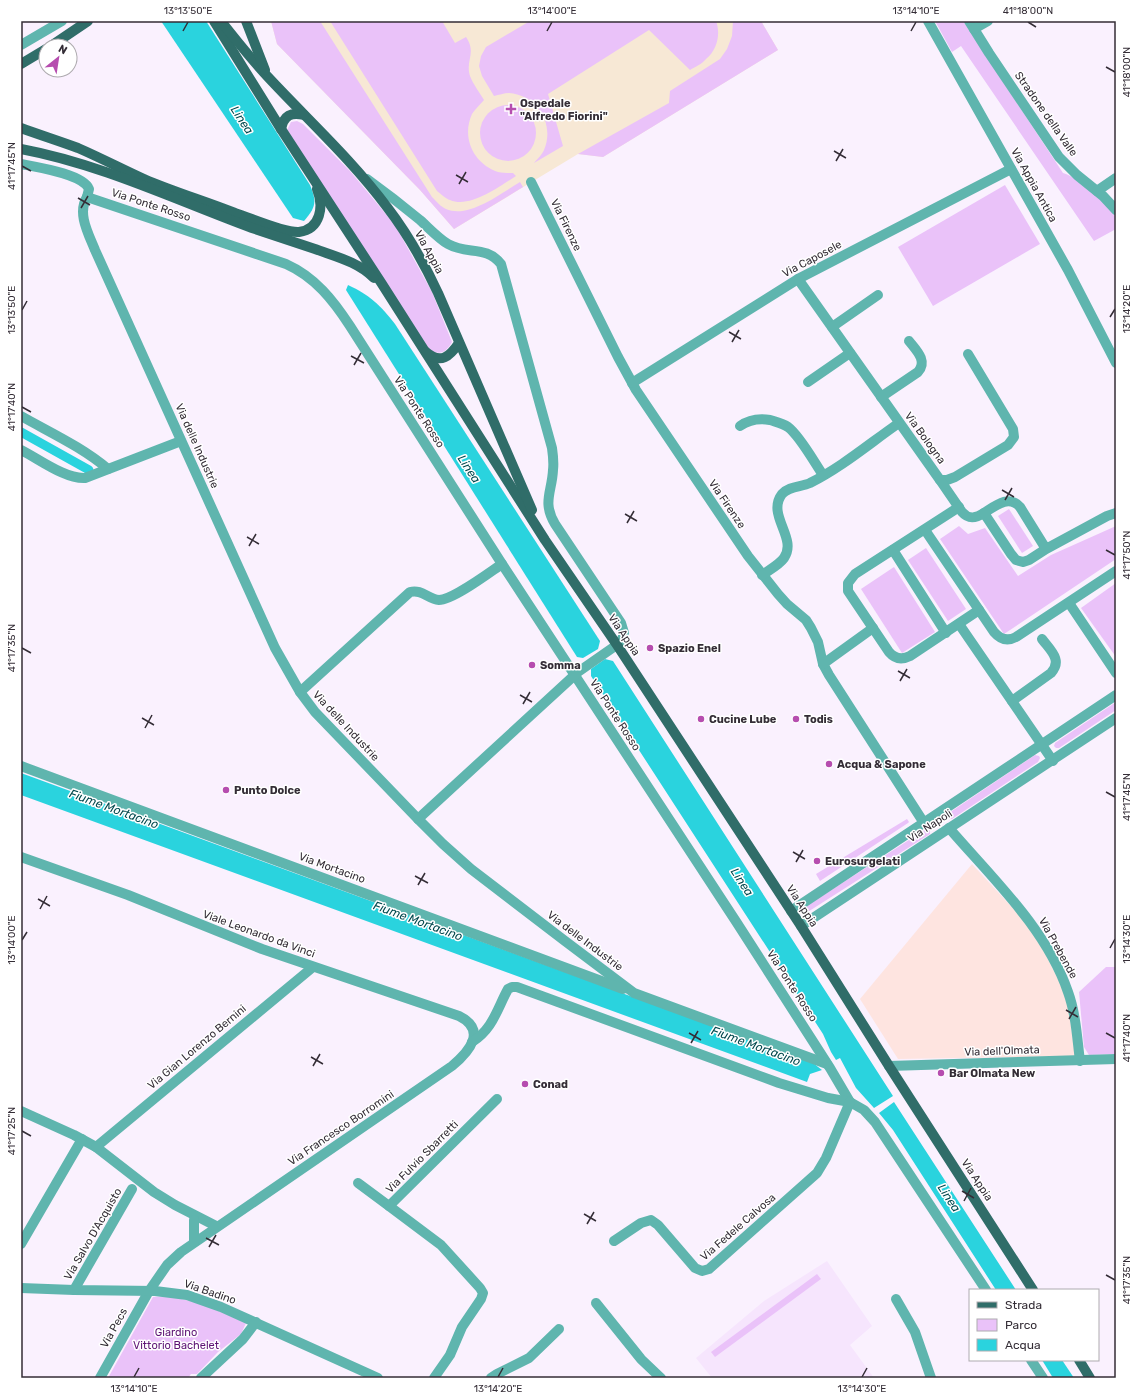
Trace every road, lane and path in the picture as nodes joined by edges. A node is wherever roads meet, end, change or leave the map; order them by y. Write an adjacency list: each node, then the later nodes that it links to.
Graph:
1 (62, 21): 10 (street)
2 (88, 21): 9 (main road)
3 (214, 21): 16 (main road, Via Appia)
4 (221, 21): 13 (main road, Via Appia)
5 (246, 21): 13 (main road)
6 (928, 21): 19 (street, Via Appia Antica)
7 (988, 21): 8 (street)
8 (971, 25): 24 (street, Stradone della Valle)
9 (64, 38)
10 (21, 45)
11 (38, 54): 12 (main road)
12 (21, 64)
13 (268, 78): 14 (main road, Via Appia)
14 (304, 115): 16 (main road); 20 (main road, Via Appia)
15 (21, 128): 21 (main road)
16 (281, 129): 21 (main road, Via Appia)
17 (21, 148): 30 (main road)
18 (21, 164): 25 (street)
19 (1011, 169): 29 (street, Via Caposele); 38 (street, Via Appia Antica)
20 (358, 172): 27 (street); 28 (main road, Via Appia)
21 (311, 174): 30 (main road, Via Appia)
22 (1116, 178): 24 (street)
23 (532, 182): 40 (street, Via Firenze)
24 (1097, 191): 26 (street, Stradone della Valle)
25 (87, 197): 45 (street, Via delle Industrie); 57 (street, Via Ponte Rosso)
26 (1116, 210)
27 (419, 220): 28 (street); 66 (street)
28 (402, 228): 34 (main road, Via Appia)
29 (798, 279): 32 (street, Via Bologna); 40 (street, Via Caposele)
30 (382, 284): 35 (main road, Via Appia)
31 (878, 295): 32 (street)
32 (832, 327): 36 (street, Via Bologna)
33 (909, 340): 41 (street)
34 (459, 342): 35 (main road); 54 (main road, Via Appia)
35 (424, 351): 54 (main road, Via Appia)
36 (850, 353): 39 (street); 41 (street, Via Bologna)
37 (968, 354): 49 (street, Via Bologna)
38 (1116, 363)
39 (808, 382)
40 (632, 383): 59 (street, Via Firenze)
41 (881, 397): 43 (street, Via Bologna)
42 (21, 416): 47 (street)
43 (899, 423): 48 (street); 49 (street, Via Bologna)
44 (740, 426): 48 (street)
45 (182, 441): 47 (street); 70 (street, Via delle Industrie)
46 (21, 450): 47 (street)
47 (108, 469)
48 (823, 475): 59 (street)
49 (940, 480): 50 (street)
50 (959, 507): 51 (street); 53 (street)
51 (984, 513): 55 (street); 55 (street)
52 (1116, 513): 55 (street)
53 (925, 530): 56 (street); 61 (street)
54 (545, 540): 66 (main road, Via Appia)
55 (1046, 549)
56 (893, 550): 63 (street); 64 (street)
57 (502, 564): 69 (street, Via Ponte Rosso); 70 (street)
58 (1116, 571): 60 (street)
59 (762, 575): 67 (street, Via Firenze)
60 (1069, 603): 61 (street); 68 (street)
61 (979, 610): 62 (street)
62 (959, 624): 64 (street); 72 (street)
63 (872, 628): 64 (street); 67 (street)
64 (946, 633)
65 (1042, 639): 72 (street)
66 (614, 647): 69 (street); 81 (main road, Via Appia)
67 (823, 664): 78 (street, Via Firenze)
68 (1116, 673)
69 (577, 674): 77 (street); 88 (street, Via Ponte Rosso)
70 (300, 692): 77 (street, Via delle Industrie)
71 (1116, 696): 74 (street, Via Napoli)
72 (1012, 701): 74 (street)
73 (1116, 718): 75 (street, Via Napoli)
74 (1042, 745): 75 (street); 78 (street, Via Napoli)
75 (1053, 761): 79 (street, Via Napoli)
76 (21, 766): 84 (street, Via Mortacino)
77 (418, 819): 84 (street, Via delle Industrie)
78 (929, 820): 79 (street, Via Prebende); 81 (street, Via Napoli)
79 (946, 830): 82 (street, Via Napoli); 87 (street, Via Prebende)
80 (21, 857): 83 (street, Viale Leonardo da Vinci)
81 (791, 910): 82 (main road, Via Appia)
82 (801, 926): 89 (main road, Via Appia)
83 (313, 967): 85 (street, Viale Leonardo da Vinci); 94 (street, Via Gian Lorenzo Bernini)
84 (634, 993): 88 (street, Via delle Industrie)
85 (472, 1042): 91 (street, Via Francesco Borromini); 100 (street, Via Francesco Borromini)
86 (1116, 1059): 87 (street, Via dell'Olmata)
87 (1080, 1060): 89 (street, Via dell'Olmata)
88 (829, 1066): 91 (street, Via Ponte Rosso)
89 (889, 1066): 107 (main road, Via Appia)
90 (497, 1099): 97 (street, Via Fulvio Sbarretti)
91 (849, 1100): 103 (street, Via Fedele Calvosa); 106 (street, Via Ponte Rosso)
92 (21, 1111): 93 (street)
93 (82, 1139): 94 (street); 104 (street)
94 (96, 1147): 98 (street)
95 (358, 1183): 97 (street)
96 (132, 1189): 108 (street, Via Salvo D'Acquisto)
97 (389, 1206): 120 (street, Via Fulvio Sbarretti)
98 (181, 1208): 99 (street); 100 (street)
99 (194, 1220): 101 (street); 102 (street)
100 (216, 1226): 101 (street, Via Francesco Borromini)
101 (208, 1232): 102 (street, Via Francesco Borromini)
102 (194, 1242): 109 (street, Via Pecs)
103 (614, 1242)
104 (21, 1244)
105 (21, 1288): 108 (street, Via Badino)
106 (985, 1289)
107 (1033, 1289)
108 (74, 1290): 109 (street, Via Badino)
109 (149, 1291): 112 (street, Via Badino); 117 (street, Via Pecs)
110 (896, 1299): 123 (street)
111 (596, 1303): 122 (street)
112 (256, 1322): 116 (street, Via Badino); 118 (street)
113 (559, 1329): 121 (street)
114 (1032, 1361): 124 (street)
115 (1079, 1361): 125 (main road)
116 (360, 1374): 119 (street, Via Badino)
117 (100, 1378)
118 (201, 1378)
119 (378, 1378)
120 (434, 1378)
121 (491, 1378)
122 (661, 1378)
123 (931, 1378)
124 (1043, 1378)
125 (1090, 1378)

